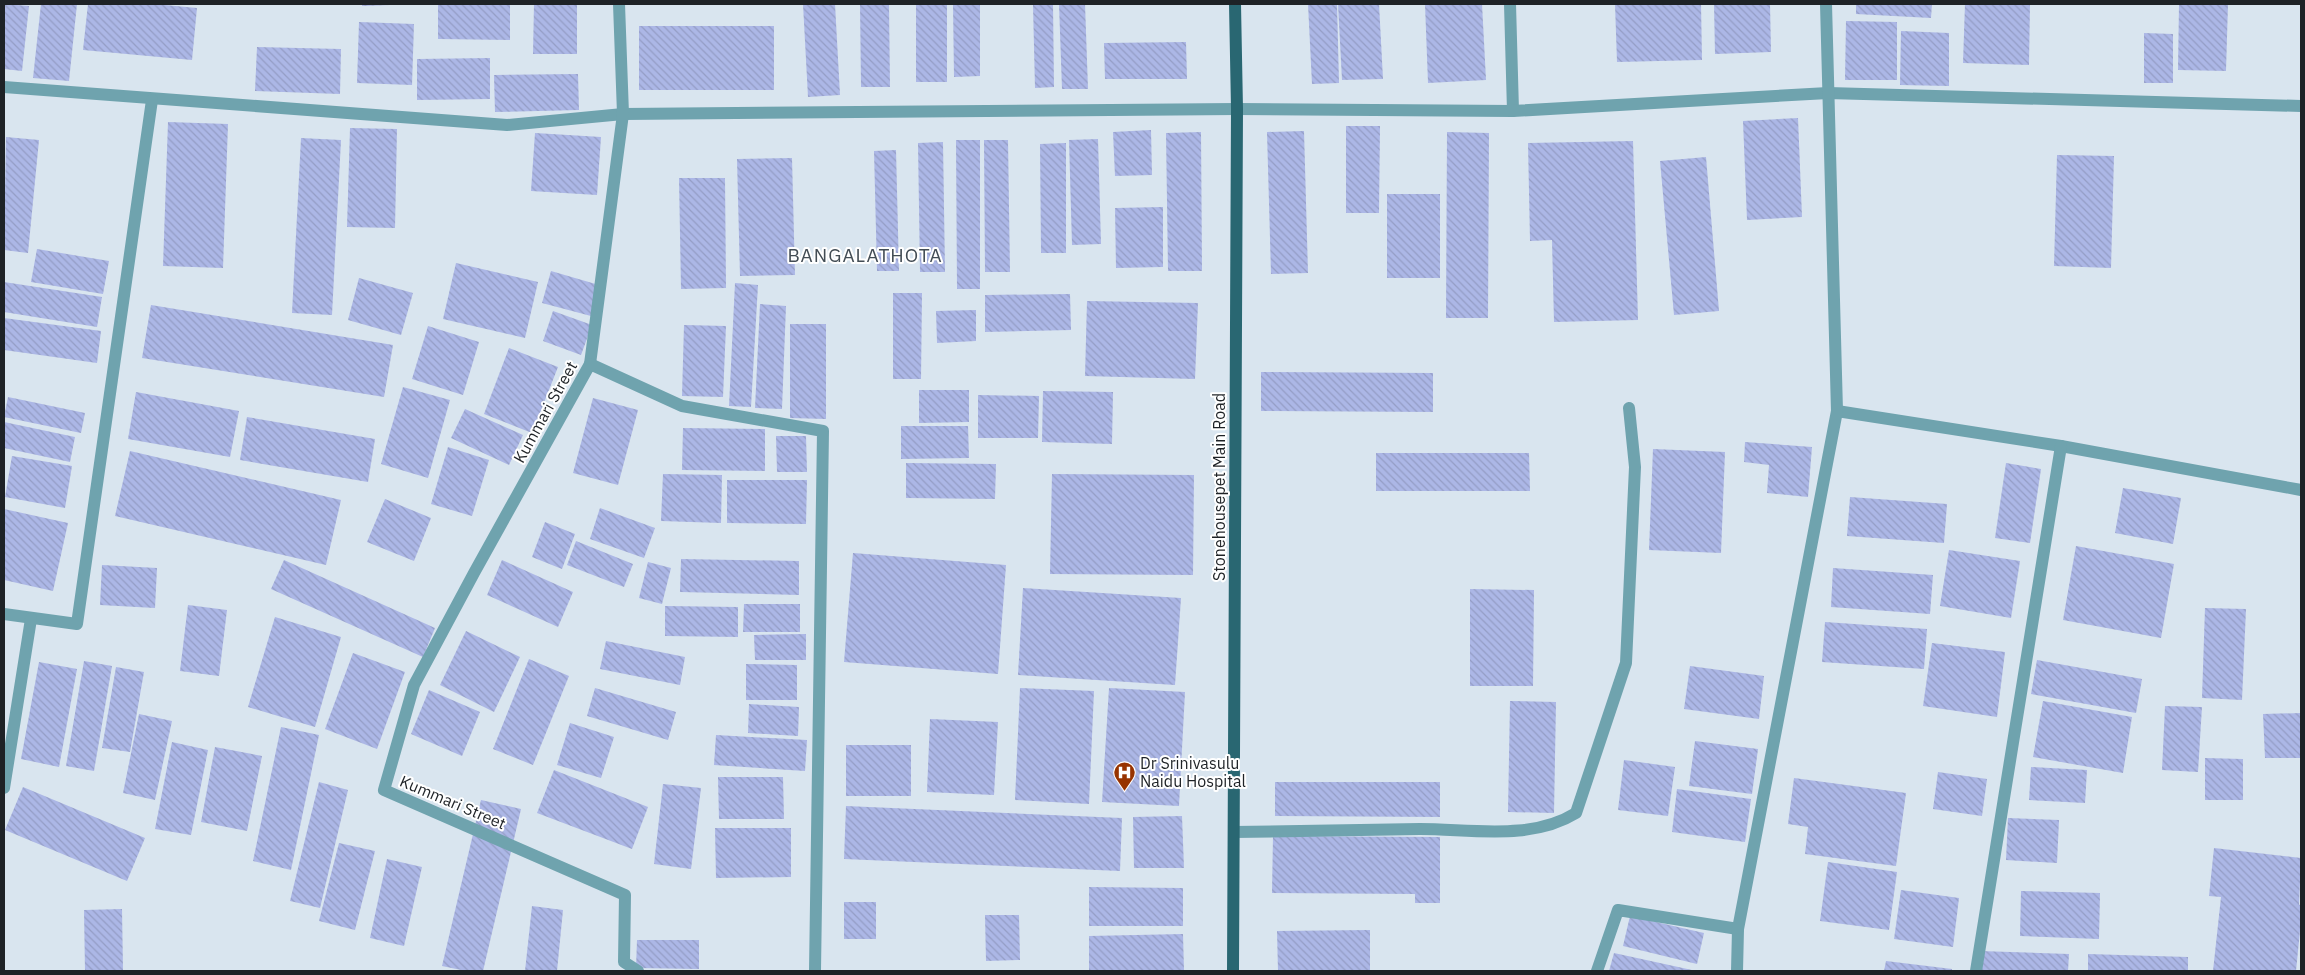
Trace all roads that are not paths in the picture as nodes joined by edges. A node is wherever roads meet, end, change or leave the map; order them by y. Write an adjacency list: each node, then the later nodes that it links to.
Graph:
1 (620, 4): 11 (street)
2 (1234, 4): 9 (main road, Stonehousepet Main Road)
3 (1510, 4): 10 (street)
4 (1826, 4): 6 (street)
5 (4, 87): 7 (street)
6 (1828, 93): 8 (street); 10 (street); 14 (street)
7 (152, 100): 11 (street); 18 (street)
8 (2301, 106)
9 (1237, 109): 10 (street); 11 (street); 20 (main road, Stonehousepet Main Road)
10 (1513, 111)
11 (624, 114): 12 (street)
12 (590, 364): 22 (street, Kummari Street); 23 (street, Kummari Street)
13 (1629, 408): 20 (street)
14 (1837, 410): 15 (street); 21 (street)
15 (2061, 446): 16 (street); 27 (street)
16 (2301, 490)
17 (4, 614): 18 (street)
18 (31, 619): 19 (street)
19 (4, 788)
20 (1234, 832): 24 (main road, Stonehousepet Main Road)
21 (1738, 929): 25 (street); 26 (street)
22 (638, 971)
23 (815, 971)
24 (1233, 971)
25 (1597, 971)
26 (1737, 971)
27 (1976, 971)

